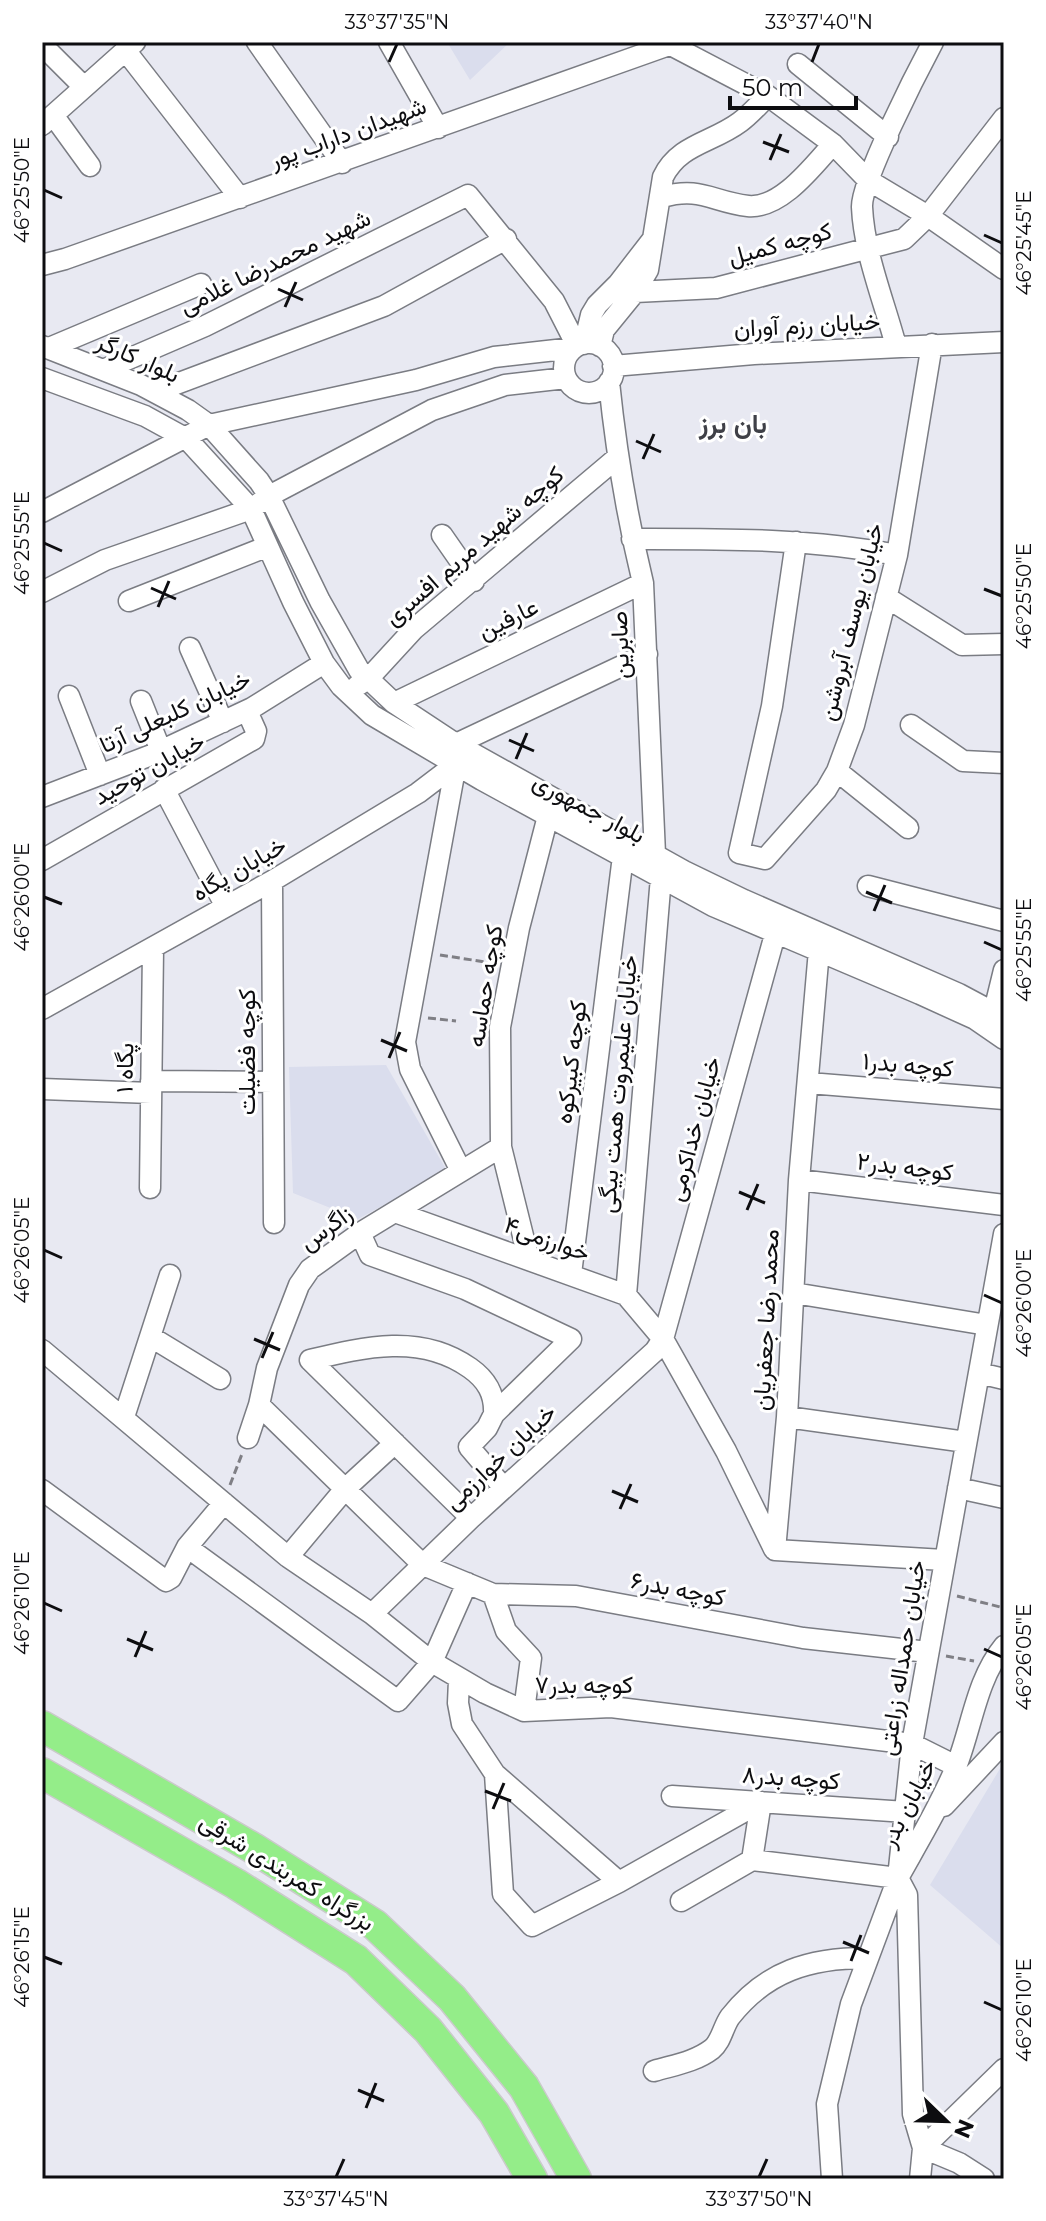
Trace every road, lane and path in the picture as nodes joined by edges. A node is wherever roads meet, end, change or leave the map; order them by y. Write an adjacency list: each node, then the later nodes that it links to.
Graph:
1 (257, 42): 15 (street)
2 (389, 42): 12 (street)
3 (931, 43): 13 (street)
4 (667, 44): 9 (street); 12 (street, شهیدان داراب پور)
5 (42, 45): 8 (street)
6 (130, 46): 8 (street); 19 (street)
7 (798, 64): 13 (street)
8 (84, 87): 11 (street)
9 (768, 96): 14 (street); 18 (street)
10 (1004, 118): 20 (street, کوچه کمیل)
11 (48, 120): 16 (street)
12 (438, 128): 15 (street, شهیدان داراب پور)
13 (888, 137): 17 (street)
14 (833, 144): 17 (street); 18 (street)
15 (342, 163): 19 (street, شهیدان داراب پور)
16 (90, 166)
17 (868, 180): 20 (street); 23 (street)
18 (662, 197): 22 (street)
19 (240, 198): 24 (street, شهیدان داراب پور)
20 (928, 216): 23 (street, کوچه کمیل); 25 (street)
21 (506, 239): 30 (street); 34 (street, شهید محمدرضا غلامی); 39 (street)
22 (652, 240): 27 (street); 30 (street)
23 (869, 248): 27 (street, کوچه کمیل); 31 (street)
24 (42, 265)
25 (1004, 269)
26 (201, 284): 32 (street)
27 (635, 292): 30 (street)
28 (1004, 342): 29 (street, خیابان رزم آوران)
29 (932, 344): 31 (street, خیابان رزم آوران); 50 (street, خیابان یوسف آبروشن)
30 (584, 346): 33 (street); 36 (street); 37 (street)
31 (896, 346): 37 (street, خیابان رزم آوران)
32 (45, 347): 34 (street, بلوار کارگر)
33 (494, 357): 38 (street); 40 (street)
34 (103, 370): 39 (street, بلوار کارگر)
35 (42, 378): 41 (street, بلوار کارگر)
36 (566, 378): 37 (street); 38 (street)
37 (605, 380): 42 (street, صابرین)
38 (505, 385): 43 (street)
39 (155, 392): 40 (street, بلوار کارگر)
40 (209, 425): 41 (street); 43 (street, بلوار جمهوری)
41 (187, 439): 44 (street, بلوار جمهوری); 45 (street)
42 (617, 447): 47 (street, صابرین); 51 (street, کوچه شهید مریم افسری)
43 (269, 496): 44 (street); 60 (street, بلوار جمهوری)
44 (251, 509): 49 (street, بلوار جمهوری); 53 (street)
45 (42, 512)
46 (442, 535): 51 (street)
47 (632, 539): 48 (street); 52 (street, صابرین)
48 (796, 542): 50 (street); 71 (street, خیابان یوسف آبروشن)
49 (266, 547): 55 (street); 59 (street, بلوار جمهوری)
50 (897, 555): 54 (street, خیابان یوسف آبروشن)
51 (474, 581): 60 (street, کوچه شهید مریم افسری)
52 (643, 583): 58 (street, صابرین); 64 (street, عارفین)
53 (45, 584)
54 (886, 597): 56 (street); 71 (street, خیابان یوسف آبروشن)
55 (129, 601)
56 (1004, 644)
57 (190, 648): 66 (street)
58 (647, 654): 69 (street, خیابان پگاه); 77 (street, صابرین)
59 (324, 663): 61 (street, بلوار جمهوری); 65 (street, خیابان کلبعلی آرتا)
60 (368, 679): 61 (street, کوچه شهید مریم افسری); 64 (street, بلوار جمهوری)
61 (348, 693): 69 (street, بلوار جمهوری)
62 (69, 696): 72 (street)
63 (141, 701): 68 (street)
64 (394, 703): 69 (street, بلوار جمهوری)
65 (247, 711): 66 (street, خیابان کلبعلی آرتا); 73 (street, خیابان توحید)
66 (223, 722): 68 (street, خیابان کلبعلی آرتا)
67 (911, 725): 70 (street)
68 (161, 751): 72 (street, خیابان کلبعلی آرتا)
69 (456, 754): 75 (street, بلوار جمهوری); 77 (street, بلوار جمهوری); 81 (street, خیابان پگاه); 88 (street)
70 (1004, 763)
71 (837, 771): 76 (street)
72 (100, 775): 74 (street, خیابان کلبعلی آرتا)
73 (164, 789): 79 (street, خیابان توحید); 83 (street)
74 (42, 797)
75 (548, 816): 78 (street, بلوار جمهوری); 89 (street, کوچه حماسه)
76 (908, 828)
77 (655, 854): 85 (street, بلوار جمهوری)
78 (623, 856): 80 (street, بلوار جمهوری); 112 (street, کوچه کبیرکوه)
79 (42, 860)
80 (661, 877): 85 (street, بلوار جمهوری); 115 (street, خیابان علیمروت همت بیگی)
81 (272, 881): 83 (street, خیابان پگاه); 96 (street, کوچه فضیلت)
82 (868, 886): 84 (street)
83 (225, 905): 86 (street, خیابان پگاه)
84 (1004, 921)
85 (778, 924): 87 (street, بلوار جمهوری); 92 (street, بلوار جمهوری); 118 (street, خیابان خداکرمی)
86 (153, 949): 91 (street, خیابان پگاه); 98 (street, پگاه ۱)
87 (819, 950): 95 (street, بلوار جمهوری); 97 (street, محمد رضا جعفریان)
88 (421, 951): 89 (path); 93 (street)
89 (512, 967): 101 (street, کوچه حماسه)
90 (1004, 970): 92 (street)
91 (42, 1009)
92 (999, 1014)
93 (408, 1016): 94 (path); 102 (street)
94 (456, 1021)
95 (1004, 1039)
96 (273, 1082): 98 (street); 107 (street, کوچه فضیلت)
97 (809, 1083): 100 (street, کوچه بدر۱); 103 (street, محمد رضا جعفریان)
98 (151, 1087): 99 (street); 104 (street, پگاه ۱)
99 (42, 1089)
100 (1004, 1099)
101 (501, 1147): 102 (street, زاگرس); 111 (street, کوچه حماسه)
102 (461, 1171): 106 (street, زاگرس)
103 (799, 1180): 105 (street, کوچه بدر۲); 114 (street, محمد رضا جعفریان)
104 (150, 1188)
105 (1004, 1205)
106 (395, 1212): 108 (street, زاگرس); 111 (street, خوارزمی۴)
107 (274, 1223)
108 (360, 1233): 123 (street, زاگرس); 124 (street)
109 (1004, 1234): 110 (street, خیابان حمداله زراعتی)
110 (1002, 1257): 116 (street, خیابان حمداله زراعتی)
111 (529, 1260): 112 (street, خوارزمی۴)
112 (571, 1274): 115 (street, خوارزمی۴)
113 (170, 1275): 117 (street)
114 (794, 1293): 116 (street); 126 (street, محمد رضا جعفریان)
115 (626, 1295): 118 (street, خوارزمی۴)
116 (987, 1325): 120 (street, خیابان حمداله زراعتی)
117 (151, 1337): 121 (street); 125 (street)
118 (663, 1339): 130 (street, خیابان خوارزمی); 138 (street, خوارزمی۴)
119 (42, 1350): 125 (street, کوچه بدر۷)
120 (979, 1373): 122 (street); 128 (street, خیابان حمداله زراعتی)
121 (220, 1379)
122 (1004, 1379)
123 (259, 1405): 127 (street, زاگرس); 132 (street)
124 (494, 1414): 129 (street); 130 (street)
125 (124, 1417): 135 (street, کوچه بدر۷)
126 (787, 1417): 128 (street); 138 (street, محمد رضا جعفریان)
127 (248, 1438): 135 (path)
128 (966, 1442): 131 (street, خیابان حمداله زراعتی)
129 (395, 1443): 132 (street); 136 (street)
130 (504, 1488): 136 (street, خیابان خوارزمی)
131 (958, 1488): 134 (street); 140 (street, خیابان حمداله زراعتی)
132 (345, 1489): 139 (street); 141 (street)
133 (42, 1490): 137 (street)
134 (1004, 1498)
135 (224, 1503): 137 (street); 139 (street, کوچه بدر۷)
136 (471, 1518): 141 (street, خیابان خوارزمی)
137 (187, 1547): 149 (street)
138 (775, 1550): 140 (street)
139 (288, 1557): 146 (street, کوچه بدر۷)
140 (944, 1560): 143 (street, خیابان حمداله زراعتی)
141 (423, 1565): 142 (street, کوچه بدر۶); 146 (street, خیابان خوارزمی)
142 (467, 1583): 144 (street, کوچه بدر۶); 149 (street)
143 (938, 1591): 145 (path); 148 (street, خیابان حمداله زراعتی)
144 (493, 1594): 148 (street, کوچه بدر۶); 152 (street)
145 (1004, 1608)
146 (372, 1614): 149 (street, کوچه بدر۷)
147 (1004, 1646): 150 (street, خیابان بدر)
148 (928, 1652): 150 (path); 155 (street, خیابان حمداله زراعتی)
149 (432, 1662): 151 (street, کوچه بدر۷)
150 (990, 1664): 156 (street, خیابان بدر)
151 (459, 1680): 152 (street, کوچه بدر۷); 158 (street)
152 (524, 1711): 155 (street, کوچه بدر۷)
153 (42, 1726): 172 (highway, بزرگراه کمربندی شرقی)
154 (1004, 1742): 162 (street)
155 (912, 1744): 156 (street, کوچه بدر۷); 161 (street, خیابان حمداله زراعتی)
156 (956, 1766): 162 (street, خیابان بدر)
157 (42, 1773): 171 (highway, بزرگراه کمربندی شرقی)
158 (495, 1774): 165 (street); 165 (street)
159 (672, 1796): 160 (street, کوچه بدر۸)
160 (761, 1802): 161 (street, کوچه بدر۸); 163 (street); 165 (street)
161 (906, 1812): 164 (street, خیابان حمداله زراعتی)
162 (931, 1819): 164 (street, خیابان بدر)
163 (752, 1860): 164 (street); 166 (street)
164 (898, 1878): 167 (street, خیابان حمداله زراعتی); 170 (street, خیابان بدر)
165 (619, 1882)
166 (681, 1901)
167 (866, 1958): 169 (street); 173 (street, خیابان حمداله زراعتی)
168 (1004, 2069): 170 (street)
169 (654, 2071)
170 (923, 2148): 174 (street, خیابان بدر); 175 (street)
171 (532, 2179)
172 (576, 2179)
173 (832, 2179)
174 (920, 2179)
175 (984, 2179)

